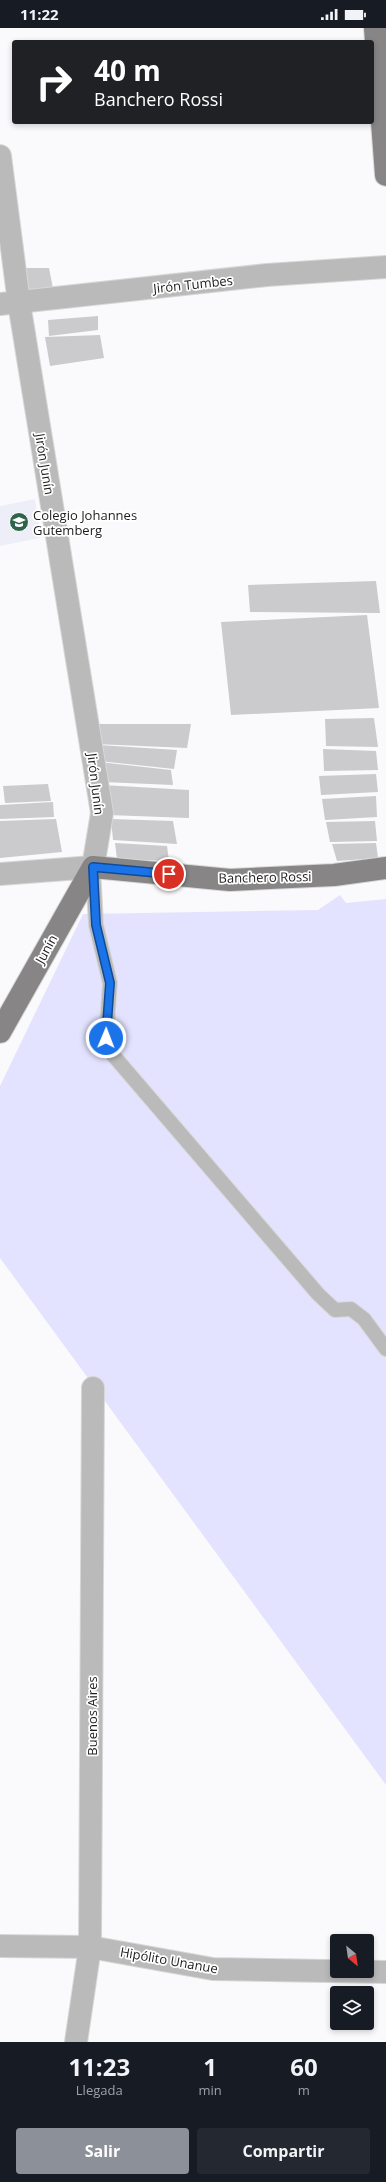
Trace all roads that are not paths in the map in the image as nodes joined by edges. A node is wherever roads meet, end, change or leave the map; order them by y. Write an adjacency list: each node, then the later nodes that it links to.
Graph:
1 (375, 28): 3 (main road)
2 (0, 156): 5 (street, Jirón Junín)
3 (386, 175)
4 (386, 267): 5 (street, Jirón Tumbes)
5 (9, 304): 6 (street, Jirón Junín)
6 (93, 867): 7 (main road, Banchero Rossi); 8 (street, Banchero Rossi); 9 (main road, Junín); 10 (lane)
7 (386, 868)
8 (0, 874)
9 (0, 1032)
10 (386, 1349)
11 (93, 1388): 13 (street, Buenos Aires)
12 (0, 1946): 13 (street, Hipólito Unanue)
13 (90, 1947): 14 (street, Hipólito Unanue); 15 (street, Buenos Aires)
14 (386, 1972)
15 (76, 2042)

